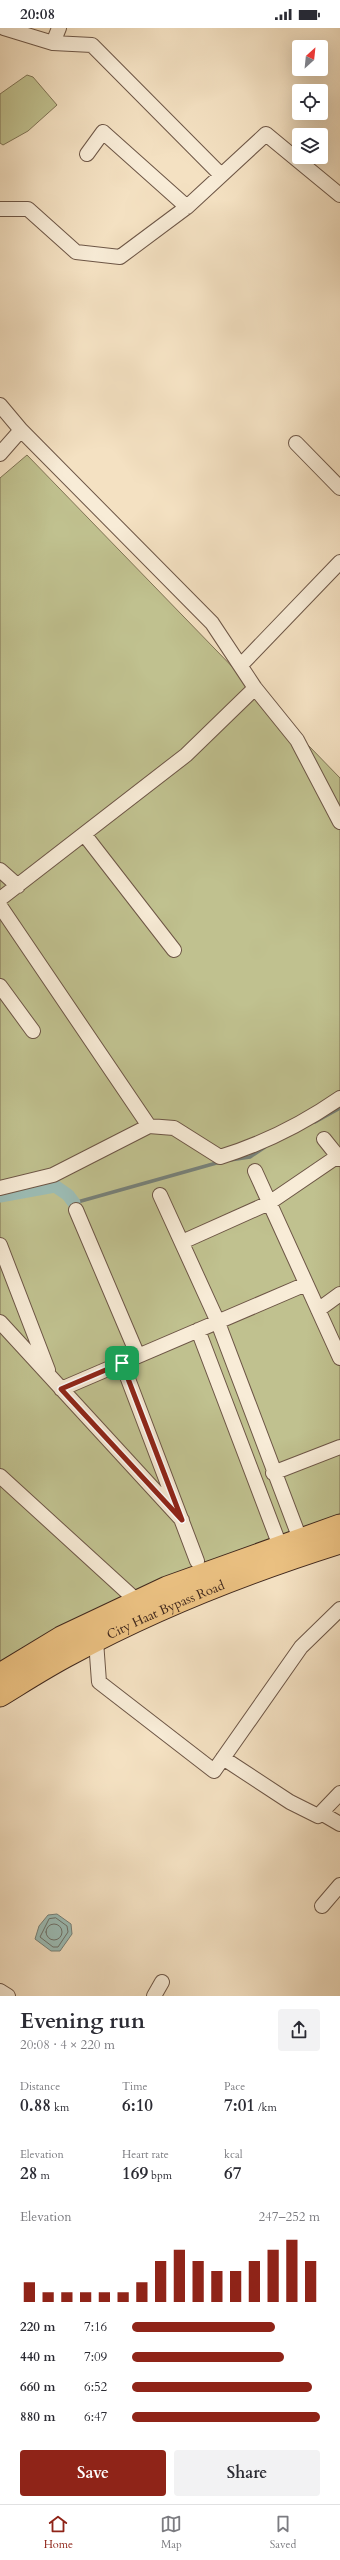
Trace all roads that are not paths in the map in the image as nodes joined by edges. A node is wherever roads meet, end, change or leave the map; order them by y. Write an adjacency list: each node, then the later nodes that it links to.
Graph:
1 (4, 28): 3 (street)
2 (59, 28): 3 (street)
3 (53, 43): 5 (street)
4 (86, 154): 7 (street)
5 (221, 175): 6 (street); 7 (street)
6 (340, 195)
7 (187, 207): 8 (street)
8 (0, 209)
9 (0, 405): 10 (street)
10 (21, 430): 12 (street); 15 (street)
11 (296, 443): 13 (street)
12 (0, 454)
13 (340, 488)
14 (340, 562): 15 (street)
15 (241, 665): 16 (street)
16 (254, 688): 17 (street); 18 (street)
17 (340, 822)
18 (84, 834): 20 (street); 23 (street)
19 (0, 870): 20 (street)
20 (18, 886): 21 (street)
21 (0, 899)
22 (0, 906): 27 (street)
23 (174, 950)
24 (0, 986): 25 (street)
25 (33, 1031)
26 (340, 1098): 27 (street)
27 (149, 1126): 31 (street)
28 (324, 1139): 29 (street)
29 (339, 1158): 33 (street)
30 (255, 1171): 33 (street)
31 (0, 1188)
32 (160, 1195): 35 (street)
33 (270, 1203): 35 (street); 37 (street)
34 (76, 1210): 43 (street)
35 (182, 1242): 41 (street)
36 (0, 1245): 46 (street)
37 (306, 1284): 39 (street); 41 (street)
38 (340, 1294): 39 (street)
39 (318, 1310): 44 (street)
40 (0, 1322): 46 (street)
41 (218, 1322): 42 (street); 49 (street)
42 (198, 1330): 43 (street); 55 (street)
43 (138, 1356): 45 (street)
44 (340, 1358)
45 (122, 1363): 47 (street); 51 (street)
46 (51, 1378): 47 (street)
47 (61, 1389): 51 (street)
48 (340, 1447): 49 (street)
49 (274, 1473): 53 (street)
50 (0, 1476): 57 (street)
51 (182, 1520): 56 (street)
52 (340, 1524): 53 (main road, City Haat Bypass Road)
53 (300, 1539): 55 (main road, City Haat Bypass Road)
54 (340, 1543): 59 (main road, City Haat Bypass Road)
55 (280, 1546): 57 (main road, City Haat Bypass Road)
56 (198, 1561)
57 (137, 1601): 60 (main road, City Haat Bypass Road)
58 (340, 1609): 62 (street)
59 (96, 1642): 61 (main road, City Haat Bypass Road); 62 (street)
60 (0, 1674)
61 (0, 1696)
62 (223, 1758): 64 (street)
63 (340, 1793): 64 (street)
64 (321, 1813): 65 (street)
65 (340, 1824)
66 (340, 1885): 67 (street)
67 (322, 1906)
68 (162, 1982): 71 (street)
69 (0, 1991): 70 (street)
70 (8, 1996)
71 (154, 1996)

